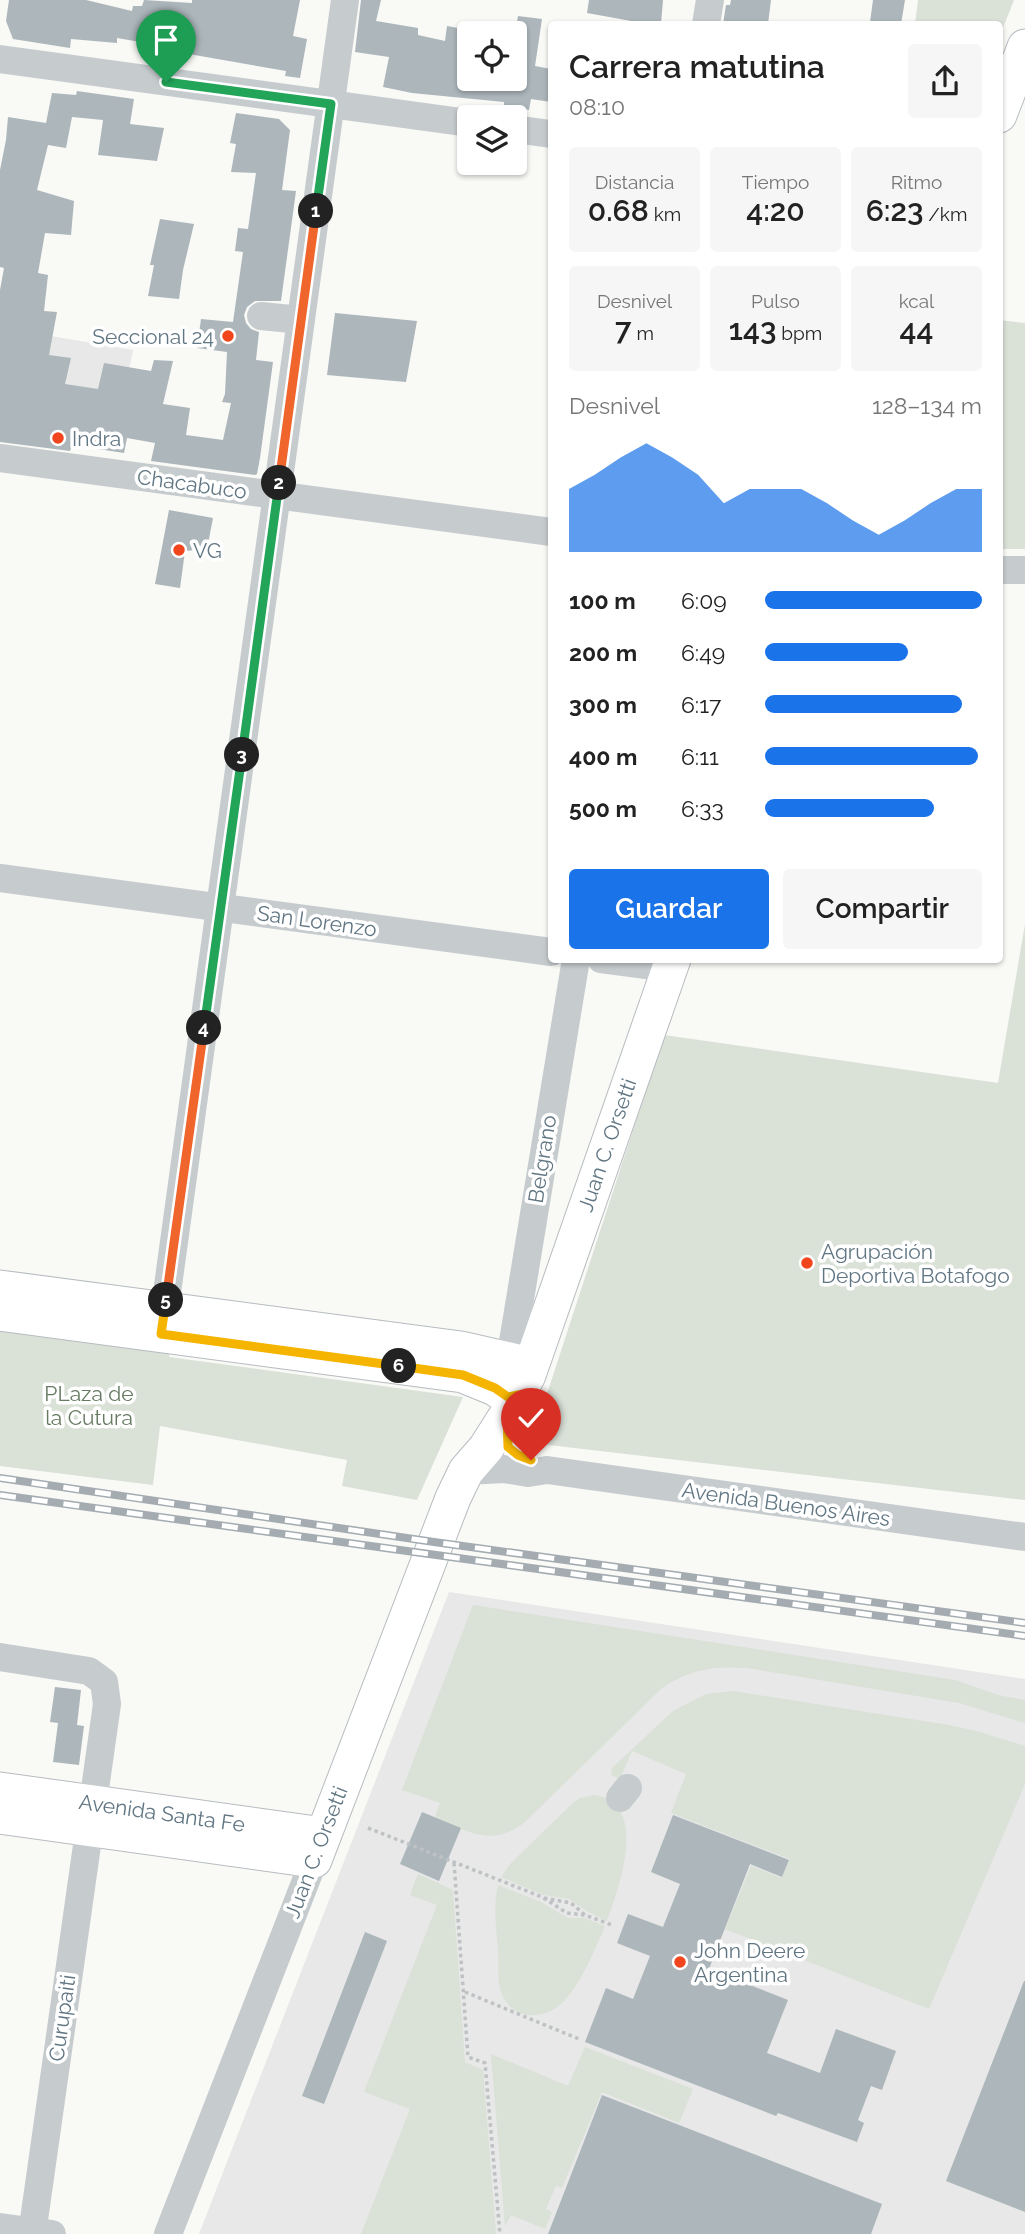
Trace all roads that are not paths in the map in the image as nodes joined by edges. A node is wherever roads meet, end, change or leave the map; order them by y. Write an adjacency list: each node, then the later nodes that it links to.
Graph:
1 (345, 0): 6 (street)
2 (710, 0): 3 (street)
3 (706, 21)
4 (1025, 47): 7 (main road)
5 (0, 60): 6 (street)
6 (331, 104): 8 (street); 12 (street)
7 (1003, 105)
8 (457, 121)
9 (527, 131): 10 (street)
10 (548, 134)
11 (261, 316): 12 (street)
12 (301, 320): 14 (street)
13 (0, 458): 14 (street, Chacabuco)
14 (277, 495): 15 (street, Chacabuco); 19 (street)
15 (548, 532)
16 (1003, 570): 17 (street)
17 (1025, 570)
18 (0, 878): 19 (street, San Lorenzo)
19 (220, 908): 20 (street, San Lorenzo); 25 (street)
20 (548, 952)
21 (575, 963): 26 (street, Belgrano)
22 (671, 964): 26 (main road, Juan C. Orsetti)
23 (0, 1288): 25 (main road)
24 (0, 1313): 25 (main road)
25 (163, 1322): 26 (main road)
26 (511, 1386): 27 (main road, Juan C. Orsetti); 28 (street, Avenida Buenos Aires)
27 (466, 1471): 28 (street, Avenida Buenos Aires); 34 (main road, Juan C. Orsetti)
28 (547, 1471): 29 (street, Avenida Buenos Aires)
29 (1025, 1537)
30 (0, 1657): 33 (street, Curupaiti)
31 (0, 1790): 33 (main road, Avenida Santa Fe)
32 (0, 1816): 33 (main road, Avenida Santa Fe)
33 (91, 1816): 34 (main road, Avenida Santa Fe); 36 (street, Curupaiti)
34 (318, 1847): 37 (street, Juan C. Orsetti)
35 (0, 2227): 36 (street)
36 (39, 2233)
37 (168, 2234)

